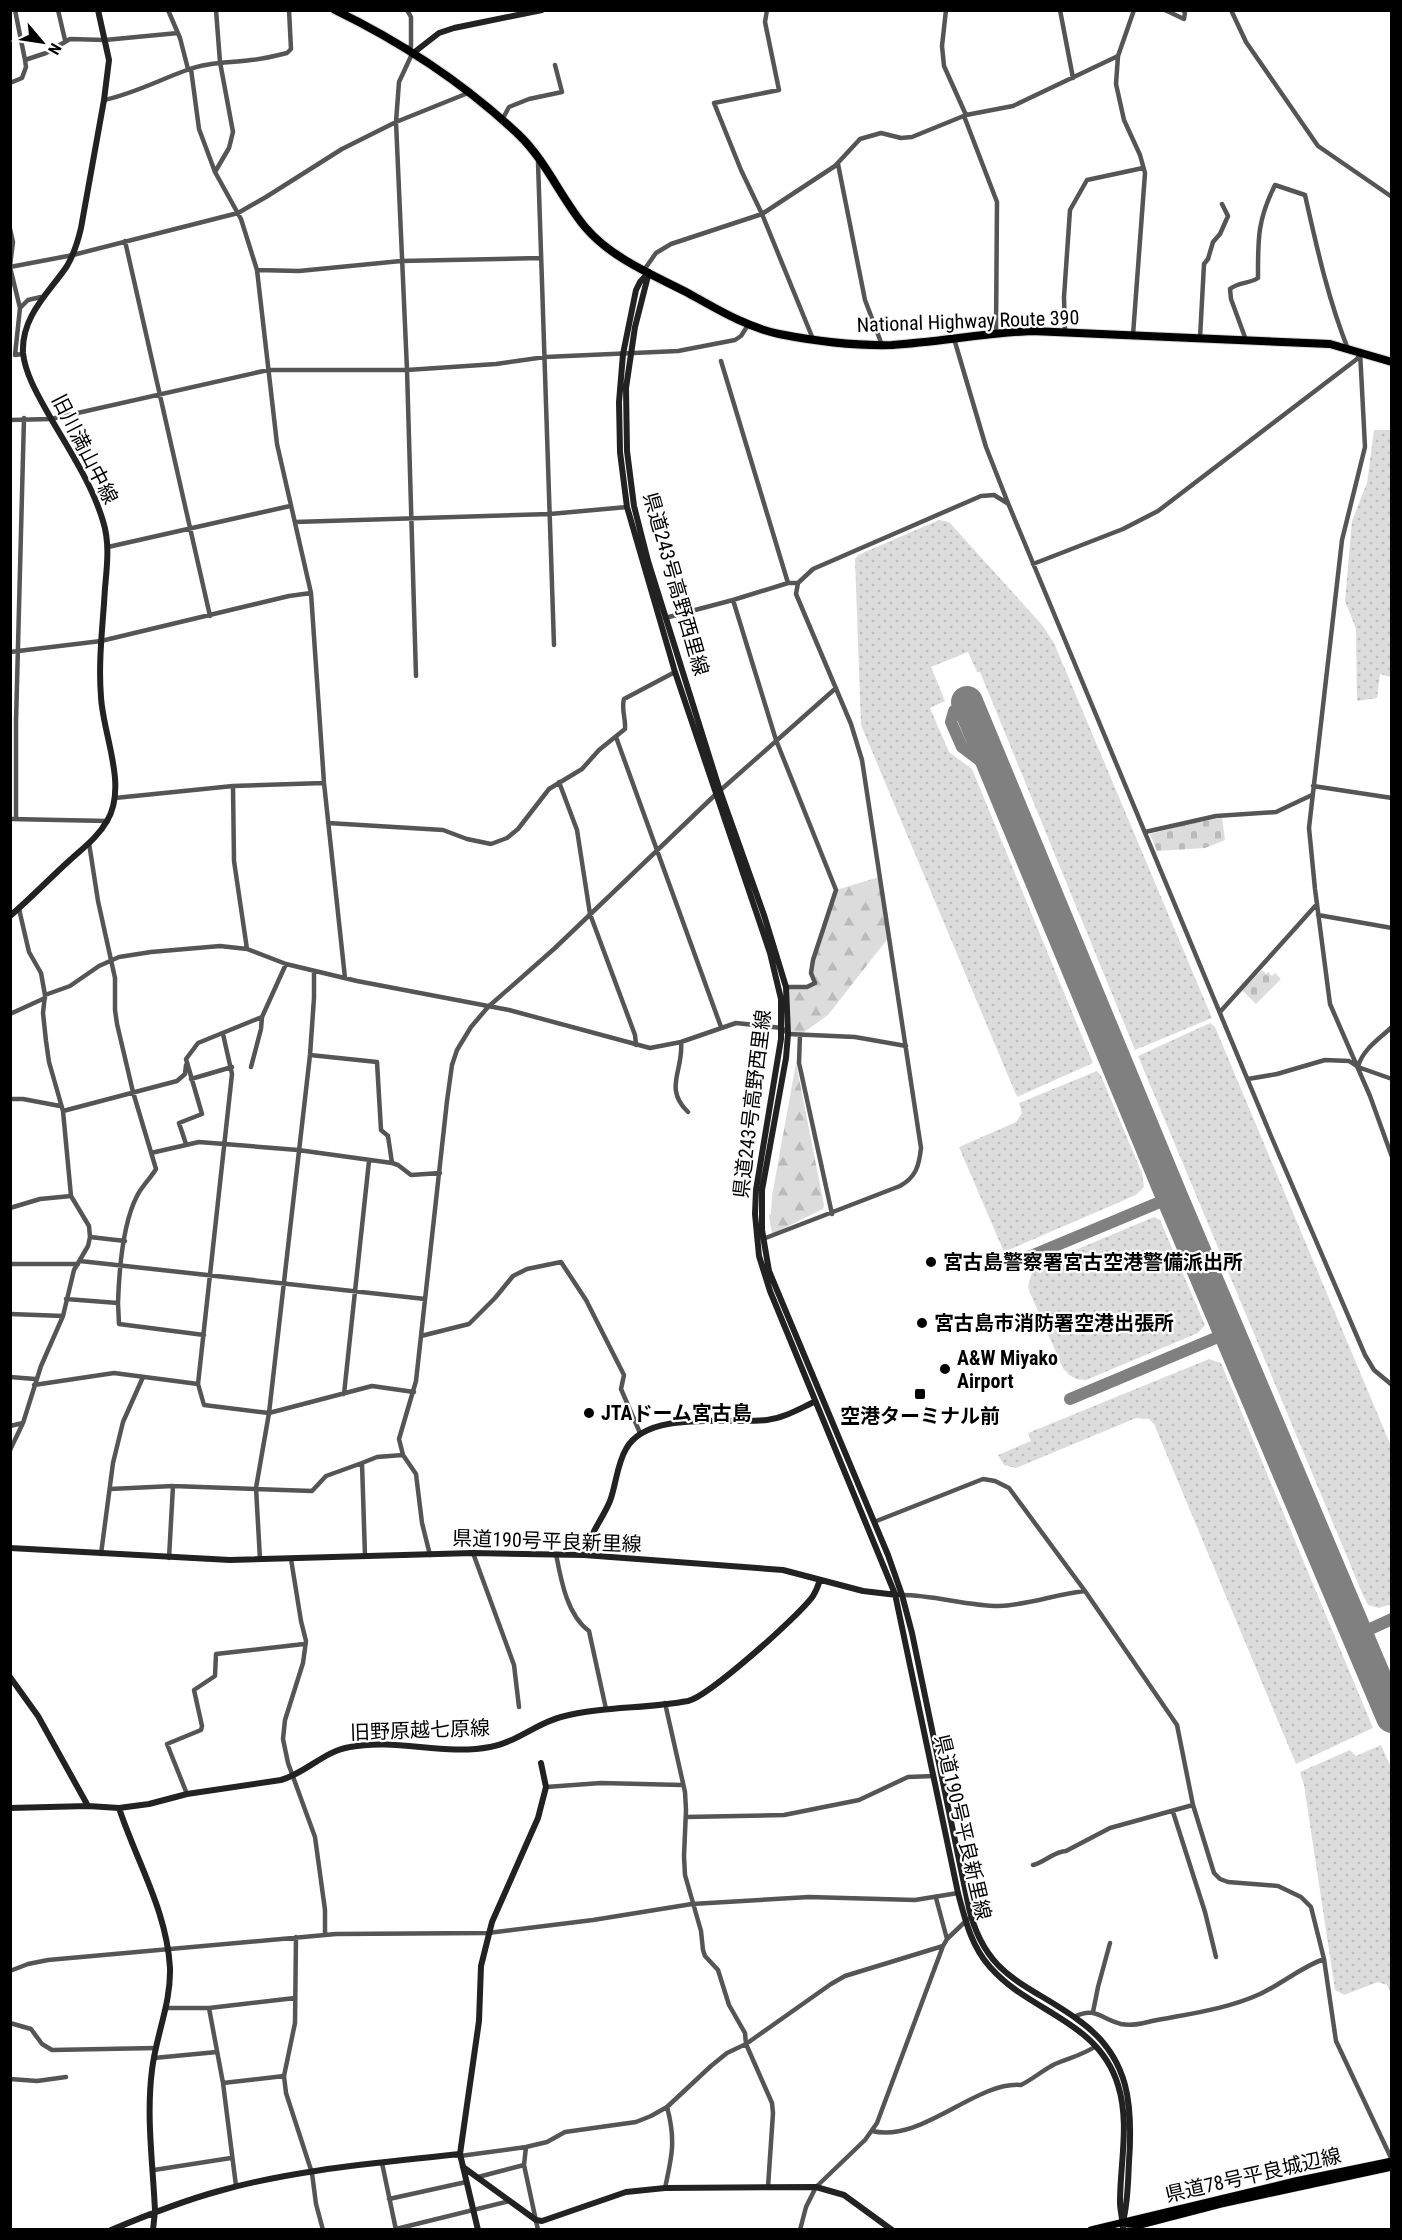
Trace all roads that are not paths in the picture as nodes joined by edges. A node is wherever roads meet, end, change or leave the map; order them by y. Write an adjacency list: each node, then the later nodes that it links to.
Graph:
1 (58, 10): 19 (street)
2 (98, 10): 20 (main road, 旧川満山中線)
3 (168, 10): 18 (street)
4 (216, 10): 24 (street)
5 (289, 10): 24 (street)
6 (406, 10): 21 (street)
7 (542, 10): 21 (main road)
8 (767, 10): 41 (street)
9 (946, 10): 31 (street)
10 (1060, 10): 27 (street)
11 (1134, 10): 22 (street)
12 (1165, 10): 13 (street)
13 (1183, 10)
14 (1231, 10): 38 (street)
15 (16, 11): 17 (street); 23 (street)
16 (338, 11): 21 (highway, National Highway Route 390)
17 (10, 12)
18 (178, 33): 20 (street); 26 (street)
19 (65, 40): 20 (street); 23 (street)
20 (105, 40): 30 (main road, 旧川満山中線)
21 (409, 51): 29 (highway, National Highway Route 390); 33 (street)
22 (1118, 56): 27 (street); 36 (street)
23 (25, 60): 28 (street)
24 (220, 62): 26 (street); 37 (street)
25 (555, 65): 32 (street)
26 (190, 69): 30 (street); 37 (street)
27 (1072, 78): 31 (street)
28 (10, 83)
29 (468, 93): 32 (highway, National Highway Route 390); 33 (street)
30 (105, 100): 44 (main road, 旧川満山中線)
31 (965, 115): 35 (street); 54 (street)
32 (501, 120): 34 (highway, National Highway Route 390)
33 (396, 122): 40 (street); 46 (street)
34 (538, 158): 45 (street); 49 (highway, National Highway Route 390)
35 (838, 164): 41 (street); 60 (street)
36 (1143, 168): 53 (street); 55 (street)
37 (215, 172): 40 (street)
38 (1392, 197)
39 (1222, 204): 56 (street)
40 (238, 213): 43 (street); 48 (street)
41 (762, 214): 49 (street); 57 (street)
42 (10, 229): 47 (street)
43 (125, 241): 44 (street); 70 (street)
44 (73, 255): 50 (main road, 旧川満山中線); 51 (street)
45 (540, 258): 46 (street); 65 (street)
46 (401, 261): 48 (street); 69 (street)
47 (10, 266)
48 (257, 270): 68 (street)
49 (647, 271): 52 (highway, National Highway Route 390); 64 (main road, 県道243号高野西里線)
50 (41, 297): 51 (street); 63 (main road, 旧川満山中線)
51 (20, 308): 63 (street)
52 (748, 325): 57 (highway, National Highway Route 390); 64 (street)
53 (1065, 332): 54 (highway, National Highway Route 390); 55 (highway, National Highway Route 390)
54 (996, 333): 58 (highway, National Highway Route 390)
55 (1133, 335): 56 (highway, National Highway Route 390)
56 (1200, 338): 59 (highway, National Highway Route 390)
57 (813, 339): 60 (highway, National Highway Route 390)
58 (951, 339): 60 (highway, National Highway Route 390); 74 (street)
59 (1246, 340): 61 (highway, National Highway Route 390); 61 (street)
60 (882, 345)
61 (1348, 349): 62 (highway, National Highway Route 390)
62 (1360, 351): 67 (highway, National Highway Route 390); 82 (street); 101 (street)
63 (23, 354): 72 (main road, 旧川満山中線)
64 (626, 354): 65 (street); 76 (main road, 県道243号高野西里線); 88 (main road, 県道243号高野西里線)
65 (545, 357): 69 (street); 77 (street)
66 (721, 361): 83 (street)
67 (1392, 362)
68 (268, 370): 69 (street); 70 (street); 75 (street)
69 (407, 370): 78 (street)
70 (160, 394): 72 (street); 80 (street)
71 (24, 418): 72 (street); 73 (street); 91 (street)
72 (51, 419): 81 (main road, 旧川満山中線)
73 (10, 420)
74 (1008, 503): 82 (street); 84 (street)
75 (290, 506): 79 (street); 80 (street)
76 (627, 507): 77 (street); 88 (main road, 県道243号高野西里線)
77 (550, 514): 78 (street); 90 (street)
78 (412, 520): 79 (street); 94 (street)
79 (295, 522): 85 (street)
80 (191, 528): 81 (street); 87 (street)
81 (108, 547): 89 (main road, 旧川満山中線)
82 (1033, 564): 109 (street)
83 (788, 583): 84 (street); 86 (street)
84 (798, 583): 95 (street)
85 (311, 593): 87 (street); 99 (street)
86 (733, 600): 88 (street); 97 (street)
87 (210, 616): 89 (street)
88 (662, 619): 93 (main road, 県道243号高野西里線); 102 (main road, 県道243号高野西里線)
89 (102, 641): 91 (street); 104 (main road, 旧川満山中線)
90 (554, 645)
91 (18, 651): 92 (street); 106 (street)
92 (10, 652)
93 (675, 672): 96 (street); 102 (main road, 県道243号高野西里線)
94 (416, 676)
95 (836, 688): 97 (street); 137 (street)
96 (616, 737): 98 (street); 111 (street)
97 (776, 740): 102 (street); 123 (street)
98 (559, 782): 108 (street); 114 (street)
99 (324, 783): 100 (street); 108 (street)
100 (233, 786): 104 (street); 118 (street)
101 (1313, 786): 103 (street); 105 (street)
102 (718, 793): 111 (street); 123 (main road, 県道243号高野西里線); 131 (main road, 県道243号高野西里線)
103 (1312, 795): 109 (street); 112 (street)
104 (116, 798): 107 (main road, 旧川満山中線)
105 (1392, 798)
106 (13, 819): 107 (street)
107 (108, 821): 110 (main road, 旧川満山中線)
108 (328, 823): 122 (street)
109 (1145, 832): 126 (street)
110 (89, 843): 113 (main road, 旧川満山中線); 119 (street)
111 (656, 852): 114 (street); 129 (street)
112 (1317, 904): 115 (street); 126 (street)
113 (19, 909): 116 (main road, 旧川満山中線); 124 (street)
114 (590, 914): 125 (street); 136 (street)
115 (1318, 915): 117 (street); 142 (street)
116 (10, 916)
117 (1392, 928)
118 (247, 949): 119 (street); 120 (street)
119 (111, 960): 124 (street); 146 (street)
120 (286, 964): 121 (street); 128 (street)
121 (314, 971): 122 (street); 138 (street)
122 (345, 978): 125 (street)
123 (786, 987): 133 (main road, 県道243号高野西里線)
124 (45, 997): 127 (street); 148 (street)
125 (488, 1007): 136 (street); 157 (street)
126 (1220, 1012): 144 (street)
127 (10, 1014)
128 (262, 1017): 132 (street); 141 (street)
129 (721, 1027): 131 (street); 135 (street)
130 (1392, 1027): 142 (street)
131 (782, 1028): 133 (street); 184 (main road, 県道243号高野西里線)
132 (224, 1034): 139 (street); 140 (street)
133 (789, 1034): 134 (street); 162 (main road, 県道243号高野西里線)
134 (800, 1035): 137 (street); 160 (street)
135 (681, 1042): 136 (street); 149 (street)
136 (636, 1045)
137 (906, 1046): 160 (street)
138 (310, 1055): 152 (street); 156 (street)
139 (186, 1059): 143 (street); 146 (street)
140 (232, 1067): 143 (street); 151 (street)
141 (251, 1067)
142 (1358, 1067): 144 (street); 145 (street); 154 (street)
143 (191, 1079): 150 (street)
144 (1248, 1079): 181 (street)
145 (1392, 1079)
146 (133, 1092): 148 (street); 153 (street)
147 (10, 1099): 148 (street)
148 (61, 1108): 158 (street)
149 (688, 1112)
150 (186, 1144): 151 (street); 153 (street)
151 (226, 1145): 152 (street); 167 (street)
152 (298, 1150): 155 (street); 168 (street)
153 (151, 1153): 163 (street)
154 (1392, 1157)
155 (369, 1161): 156 (street); 169 (street)
156 (392, 1163): 157 (street)
157 (440, 1173): 171 (street)
158 (70, 1196): 159 (street); 161 (street)
159 (10, 1208)
160 (832, 1214): 162 (street)
161 (90, 1237): 163 (street); 164 (street)
162 (763, 1239): 195 (main road, 県道243号高野西里線)
163 (125, 1241): 166 (street)
164 (79, 1262): 165 (street); 166 (street); 170 (street)
165 (10, 1264)
166 (121, 1266): 167 (street); 172 (street)
167 (211, 1275): 168 (street); 175 (street)
168 (284, 1283): 169 (street); 185 (street)
169 (354, 1291): 171 (street); 183 (street)
170 (66, 1299): 172 (street); 174 (street)
171 (425, 1299): 176 (street)
172 (118, 1303): 175 (street)
173 (10, 1314): 174 (street)
174 (63, 1316): 179 (street)
175 (204, 1335): 180 (street)
176 (421, 1336): 182 (street); 188 (street)
177 (10, 1377): 179 (street)
178 (143, 1377): 179 (street); 180 (street); 194 (street)
179 (35, 1382): 186 (street)
180 (198, 1384): 185 (street)
181 (1392, 1385)
182 (414, 1392): 183 (street); 190 (street)
183 (344, 1394): 185 (street)
184 (814, 1402): 188 (main road); 208 (main road, 県道243号高野西里線)
185 (269, 1413): 193 (street)
186 (23, 1423): 187 (street); 189 (street)
187 (10, 1426)
188 (640, 1433): 201 (main road)
189 (10, 1450)
190 (403, 1455): 191 (street); 200 (street)
191 (363, 1463): 193 (street); 202 (street)
192 (173, 1486): 193 (street); 194 (street); 203 (street)
193 (256, 1488): 204 (street)
194 (110, 1489): 198 (street)
195 (874, 1522): 207 (street); 208 (main road, 県道243号高野西里線)
196 (10, 1548): 198 (main road, 県道190号平良新里線)
197 (473, 1553): 199 (main road, 県道190号平良新里線); 200 (main road, 県道190号平良新里線); 212 (street)
198 (101, 1554): 203 (main road, 県道190号平良新里線)
199 (556, 1554): 201 (main road, 県道190号平良新里線); 213 (street)
200 (430, 1555): 202 (main road, 県道190号平良新里線)
201 (584, 1555): 206 (main road, 県道190号平良新里線)
202 (365, 1556): 205 (main road, 県道190号平良新里線)
203 (169, 1558): 204 (main road, 県道190号平良新里線)
204 (260, 1559): 205 (main road, 県道190号平良新里線)
205 (291, 1559): 209 (street)
206 (820, 1580): 208 (main road, 県道190号平良新里線); 211 (main road, 旧野原越七原線)
207 (1085, 1591): 208 (street); 220 (street)
208 (898, 1595): 215 (main road, 県道190号平良新里線); 230 (main road, 県道190号平良新里線)
209 (304, 1644): 216 (street); 219 (street)
210 (10, 1677): 221 (main road)
211 (665, 1703): 213 (main road, 旧野原越七原線); 217 (street)
212 (519, 1707)
213 (606, 1709): 216 (main road, 旧野原越七原線)
214 (541, 1763): 218 (main road)
215 (934, 1776): 225 (street); 227 (main road, 県道190号平良新里線)
216 (292, 1777): 219 (main road, 旧野原越七原線); 232 (street)
217 (682, 1785): 218 (street); 225 (street)
218 (546, 1787): 231 (main road)
219 (188, 1794): 223 (main road, 旧野原越七原線)
220 (1192, 1805): 224 (street); 239 (street)
221 (88, 1806): 222 (main road, 旧野原越七原線); 223 (main road, 旧野原越七原線)
222 (10, 1808)
223 (119, 1808): 237 (main road)
224 (1173, 1812): 226 (street); 238 (street)
225 (686, 1817): 229 (street)
226 (1033, 1864)
227 (958, 1893): 228 (street); 230 (main road, 県道190号平良新里線)
228 (936, 1898): 229 (street); 234 (street)
229 (692, 1904): 231 (street); 247 (street)
230 (968, 1919): 234 (street); 245 (main road, 県道190号平良新里線); 248 (main road, 県道190号平良新里線)
231 (488, 1933): 232 (street); 259 (main road)
232 (325, 1935): 233 (street)
233 (296, 1938): 237 (street); 241 (street)
234 (947, 1940): 236 (street)
235 (1110, 1943): 244 (street)
236 (943, 1946): 247 (street); 257 (street)
237 (168, 1950): 240 (street); 242 (main road)
238 (1216, 1957)
239 (1324, 1959): 244 (street); 261 (street)
240 (10, 1971)
241 (295, 1998): 243 (street); 252 (street)
242 (167, 2008): 243 (street); 249 (main road)
243 (209, 2008): 250 (street)
244 (1093, 2012): 245 (street)
245 (1074, 2017): 279 (main road, 県道190号平良新里線)
246 (10, 2023): 249 (street)
247 (746, 2044): 256 (street); 271 (street)
248 (1096, 2046): 257 (street); 279 (main road, 県道190号平良新里線)
249 (156, 2048): 251 (main road)
250 (218, 2052): 251 (street); 255 (street)
251 (154, 2058): 266 (main road)
252 (284, 2076): 255 (street); 267 (street)
253 (66, 2078): 254 (street)
254 (10, 2079)
255 (224, 2083): 260 (street)
256 (667, 2107): 258 (street); 273 (street)
257 (872, 2131): 272 (street)
258 (526, 2147): 259 (street); 263 (street)
259 (460, 2155): 262 (main road); 264 (main road)
260 (231, 2158): 266 (street); 270 (street)
261 (1392, 2160): 279 (main road, 県道78号平良城辺線)
262 (382, 2163): 267 (main road); 274 (street)
263 (524, 2165): 268 (street); 278 (street)
264 (462, 2166): 268 (main road); 269 (main road)
265 (1392, 2167): 279 (main road, 県道78号平良城辺線)
266 (154, 2170): 277 (main road)
267 (312, 2173): 270 (main road); 282 (street)
268 (478, 2177): 275 (main road)
269 (466, 2182): 274 (street); 276 (main road)
270 (236, 2186): 277 (main road)
271 (768, 2187): 272 (main road); 273 (main road)
272 (816, 2187): 286 (street); 287 (main road)
273 (665, 2188): 278 (main road)
274 (389, 2199): 283 (street)
275 (510, 2201): 276 (street); 278 (main road)
276 (474, 2210): 283 (street); 284 (main road)
277 (155, 2211): 280 (main road); 281 (main road)
278 (536, 2220): 285 (street)
279 (1123, 2226): 288 (main road, 県道78号平良城辺線)
280 (111, 2229)
281 (153, 2229)
282 (324, 2229)
283 (396, 2229)
284 (478, 2229)
285 (538, 2229)
286 (801, 2229)
287 (892, 2229)
288 (1091, 2229)

